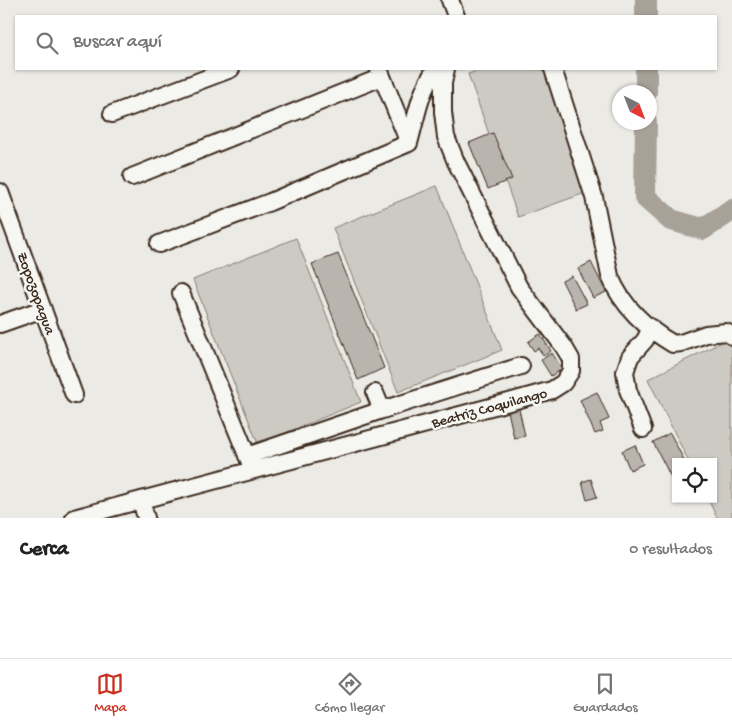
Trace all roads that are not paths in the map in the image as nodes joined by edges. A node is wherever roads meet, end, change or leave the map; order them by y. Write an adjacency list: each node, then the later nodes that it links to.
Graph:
1 (450, 0): 2 (street)
2 (456, 15)
3 (228, 70): 8 (street)
4 (435, 70): 9 (street)
5 (446, 70): 23 (street, Beatriz Coquilango)
6 (553, 70): 16 (street)
7 (380, 73): 9 (street); 10 (street)
8 (112, 114)
9 (409, 143): 12 (street)
10 (132, 177)
11 (0, 192): 14 (street, Zopozopagua)
12 (159, 244)
13 (181, 293): 23 (street)
14 (44, 310): 15 (street); 20 (street, Zopozopagua)
15 (0, 324)
16 (651, 328): 17 (street); 22 (street)
17 (732, 336)
18 (521, 366): 21 (street)
19 (375, 393): 21 (street)
20 (74, 395)
21 (382, 410): 23 (street)
22 (643, 429)
23 (250, 463): 24 (street, Beatriz Coquilango)
24 (141, 500): 25 (street, Beatriz Coquilango); 26 (street)
25 (74, 518)
26 (146, 518)

